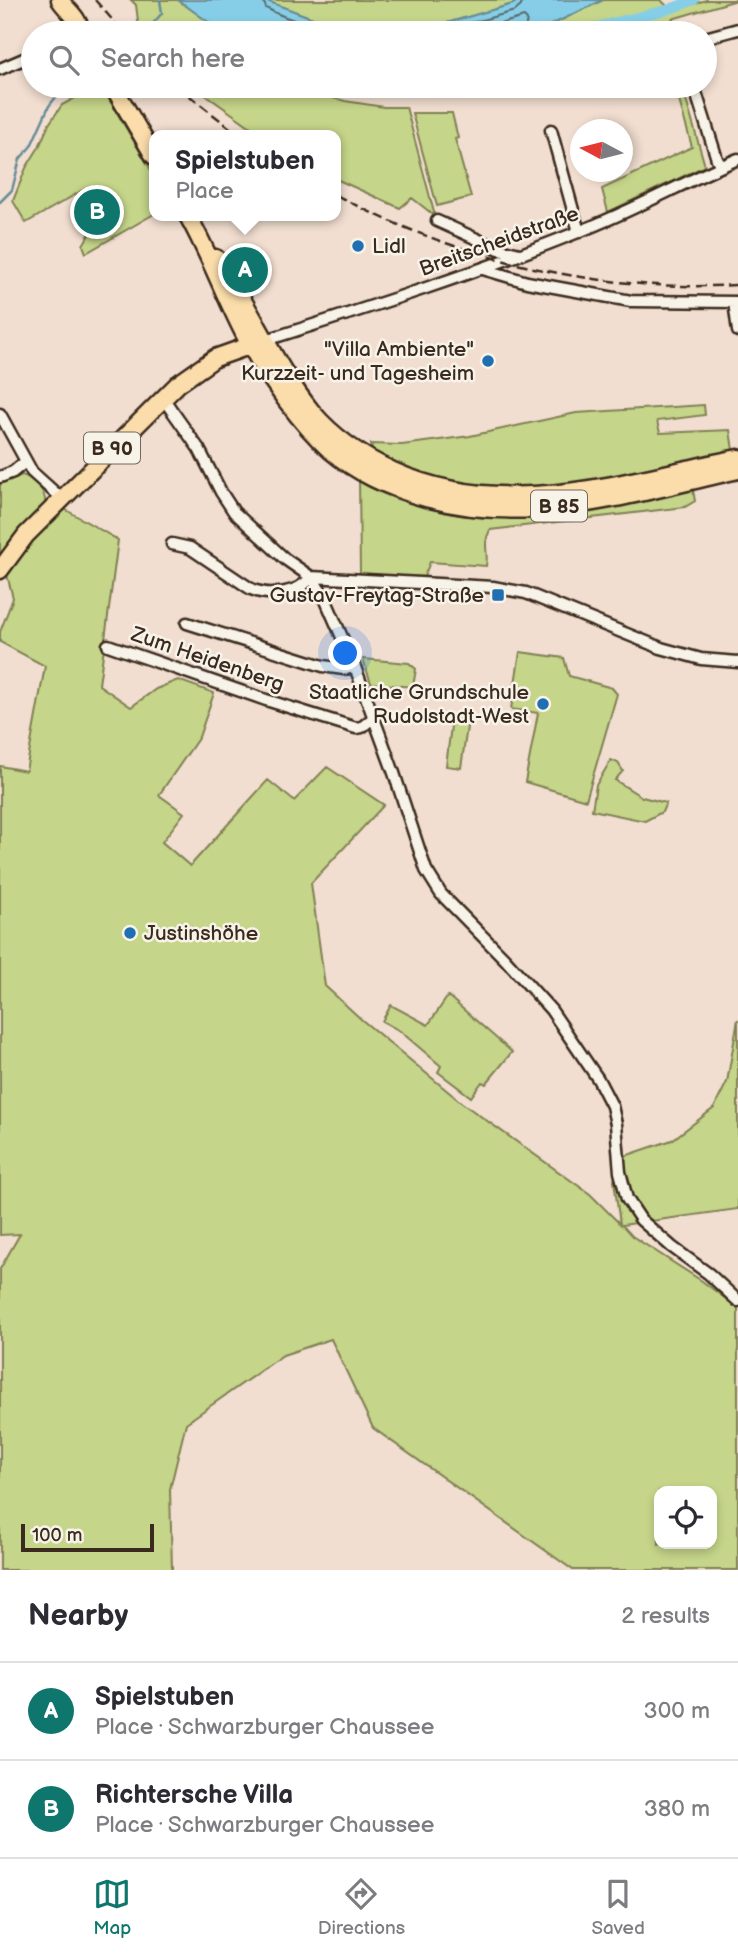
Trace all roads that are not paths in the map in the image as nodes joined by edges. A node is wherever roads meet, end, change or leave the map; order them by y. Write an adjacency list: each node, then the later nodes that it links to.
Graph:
1 (62, 3): 2 (main road)
2 (69, 21)
3 (738, 29): 4 (street)
4 (717, 35)
5 (21, 60): 6 (street)
6 (0, 69)
7 (120, 98): 10 (main road)
8 (698, 98): 12 (street)
9 (551, 130): 15 (street)
10 (149, 147)
11 (738, 159): 12 (street, Breitscheidstraße)
12 (721, 166): 15 (street, Breitscheidstraße)
13 (191, 221): 20 (main road, B 85)
14 (437, 221): 16 (street)
15 (579, 232): 16 (street, Breitscheidstraße)
16 (520, 254): 17 (street, Breitscheidstraße)
17 (482, 269): 18 (street); 20 (street, Breitscheidstraße)
18 (736, 302): 19 (street)
19 (738, 331)
20 (258, 342): 21 (main road, B 90); 23 (main road, B 85); 25 (main road, B 85)
21 (163, 398): 27 (main road, B 90); 30 (street)
22 (0, 414): 24 (street)
23 (738, 458)
24 (25, 462): 26 (street); 27 (street)
25 (738, 470)
26 (0, 477)
27 (62, 499): 29 (main road, B 90)
28 (172, 544): 30 (street)
29 (0, 570)
30 (311, 577): 33 (street); 34 (street)
31 (187, 623): 34 (street, Zum Heidenberg)
32 (108, 645): 35 (street, Zum Heidenberg)
33 (738, 662)
34 (355, 667): 35 (street)
35 (373, 718): 36 (street)
36 (738, 1301)

